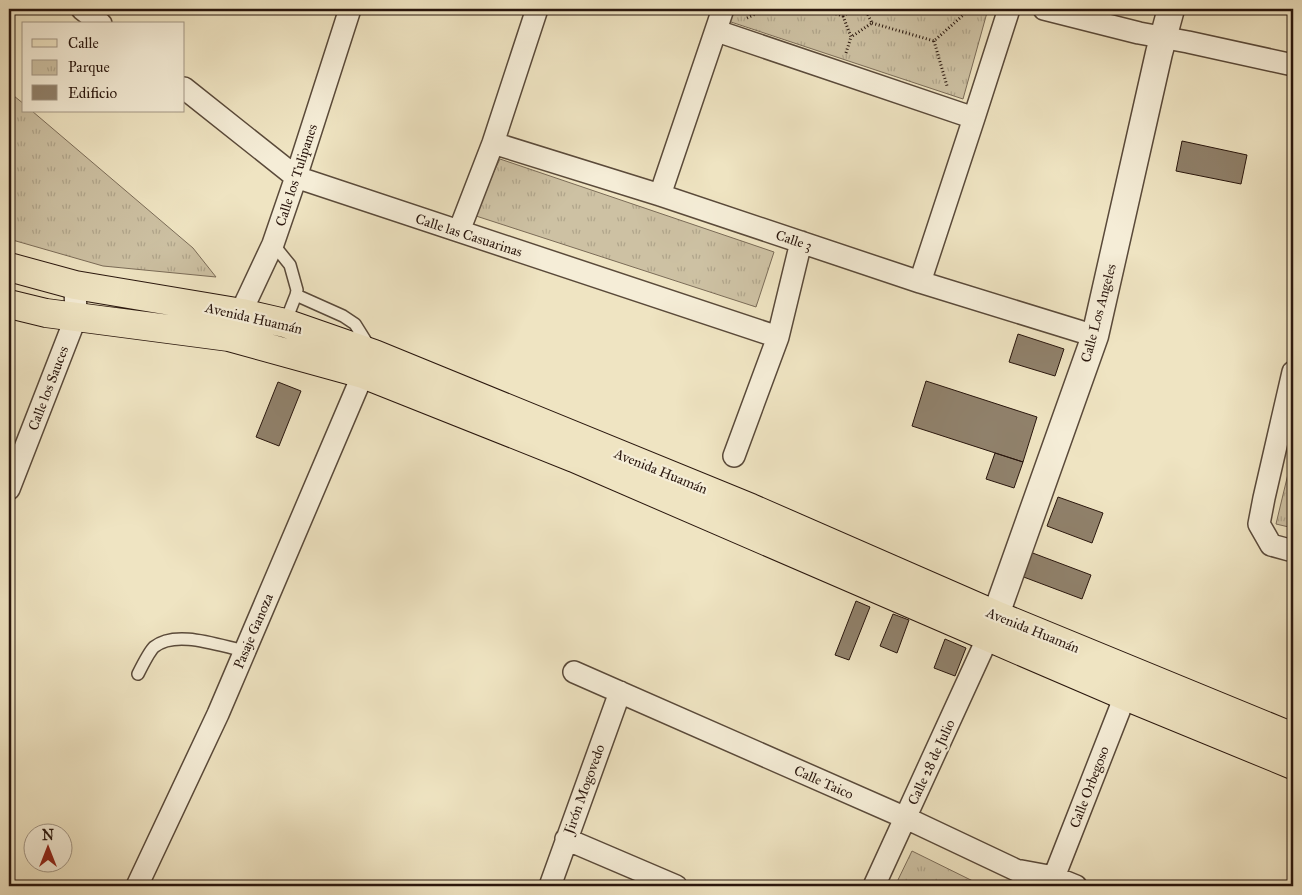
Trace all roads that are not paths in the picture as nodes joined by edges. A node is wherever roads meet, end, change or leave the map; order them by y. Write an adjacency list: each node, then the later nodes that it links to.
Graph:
1 (82, 9): 8 (street)
2 (350, 9): 15 (street, Calle los Tulipanes)
3 (537, 9): 14 (street)
4 (723, 9): 9 (street)
5 (1008, 9): 13 (street)
6 (1044, 9): 10 (street)
7 (1171, 9): 10 (street, Calle Los Angeles)
8 (98, 22)
9 (717, 31): 13 (street); 16 (street)
10 (1163, 37): 11 (street); 29 (street, Calle Los Angeles)
11 (1293, 64)
12 (185, 89): 15 (street, Calle las Casuarinas)
13 (974, 118): 21 (street)
14 (493, 144): 16 (street, Calle 3); 17 (street)
15 (296, 177): 17 (street, Calle las Casuarinas); 19 (street, Calle los Tulipanes)
16 (660, 195): 18 (street, Calle 3)
17 (458, 231): 30 (street, Calle las Casuarinas)
18 (801, 242): 21 (street, Calle 3); 30 (street)
19 (273, 244): 23 (lane); 25 (street, Calle los Tulipanes)
20 (9, 266): 22 (main road, Avenida Huamán)
21 (920, 282): 29 (street, Calle 3)
22 (75, 285): 25 (main road, Avenida Huamán); 26 (street, Calle los Sauces)
23 (296, 295): 27 (lane); 31 (lane)
24 (9, 304): 26 (main road, Avenida Huamán)
25 (242, 313): 27 (main road, Avenida Huamán); 28 (street, Calle los Tulipanes)
26 (76, 317): 28 (main road, Avenida Huamán); 34 (street, Calle los Sauces)
27 (285, 323): 31 (main road, Avenida Huamán)
28 (230, 336): 31 (main road, Avenida Huamán)
29 (1095, 336): 36 (street, Calle Los Angeles)
30 (778, 337): 33 (street)
31 (369, 364): 36 (main road, Avenida Huamán); 37 (street, Pasaje Ganoza)
32 (1293, 372): 35 (street)
33 (734, 456)
34 (9, 490)
35 (1293, 551)
36 (992, 626): 41 (main road, Avenida Huamán); 42 (main road, Avenida Huamán); 44 (street, Calle 28 de Julio)
37 (245, 651): 39 (lane); 48 (street, Pasaje Ganoza)
38 (574, 672): 40 (street, Calle Taico)
39 (138, 674)
40 (620, 692): 44 (street, Calle Taico); 45 (street, Jirón Mogovedo)
41 (1125, 696): 43 (main road, Avenida Huamán); 47 (street, Calle Orbegoso)
42 (1293, 737)
43 (1293, 766)
44 (906, 818): 46 (street, Calle Taico); 51 (street, Calle 28 de Julio)
45 (566, 839): 49 (street, Jirón Mogovedo); 50 (street)
46 (1013, 878): 47 (street, Calle Taico)
47 (1054, 878): 52 (street, Calle Taico)
48 (138, 886)
49 (550, 886)
50 (676, 886)
51 (874, 886)
52 (1076, 886)

